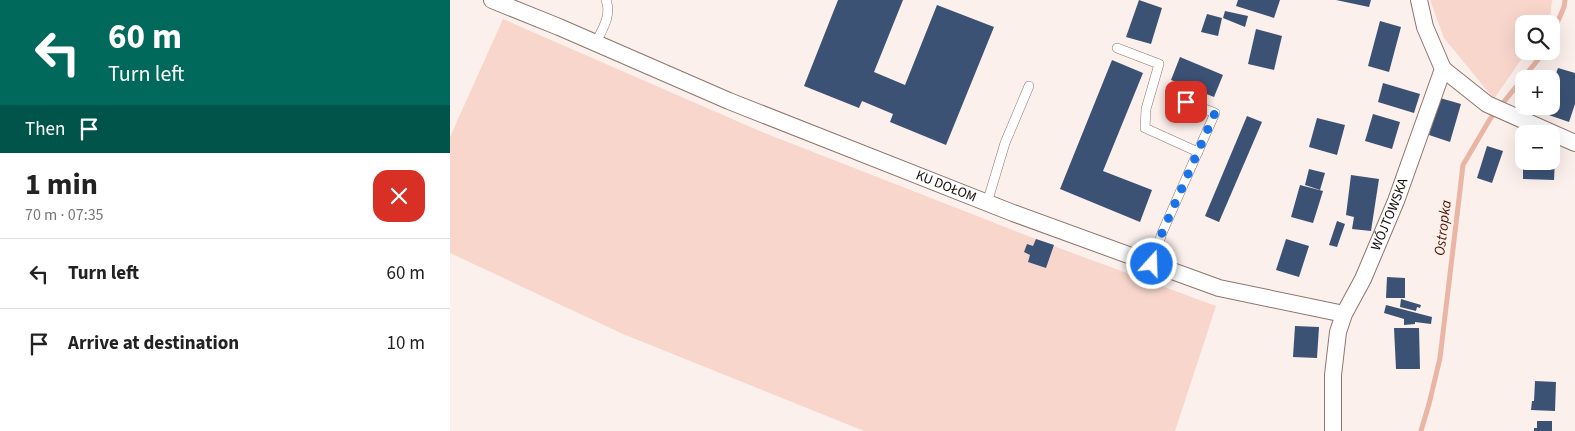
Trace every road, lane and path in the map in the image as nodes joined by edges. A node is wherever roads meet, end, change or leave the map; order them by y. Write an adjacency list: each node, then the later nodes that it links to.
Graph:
1 (492, 0): 5 (street, KU DOŁOM)
2 (520, 0): 5 (street, KU DOŁOM)
3 (606, 0): 6 (lane)
4 (1419, 0): 8 (street)
5 (559, 27): 6 (street, KU DOŁOM)
6 (595, 44): 13 (street, KU DOŁOM)
7 (1117, 48): 12 (lane)
8 (1443, 69): 11 (street); 15 (street, WÓJTOWSKA)
9 (1029, 86): 13 (lane)
10 (1171, 96): 12 (lane)
11 (1575, 143)
12 (1198, 152): 14 (lane)
13 (987, 203): 14 (street, KU DOŁOM)
14 (1152, 264): 15 (street, KU DOŁOM)
15 (1344, 314): 16 (street, WÓJTOWSKA)
16 (1333, 431)

